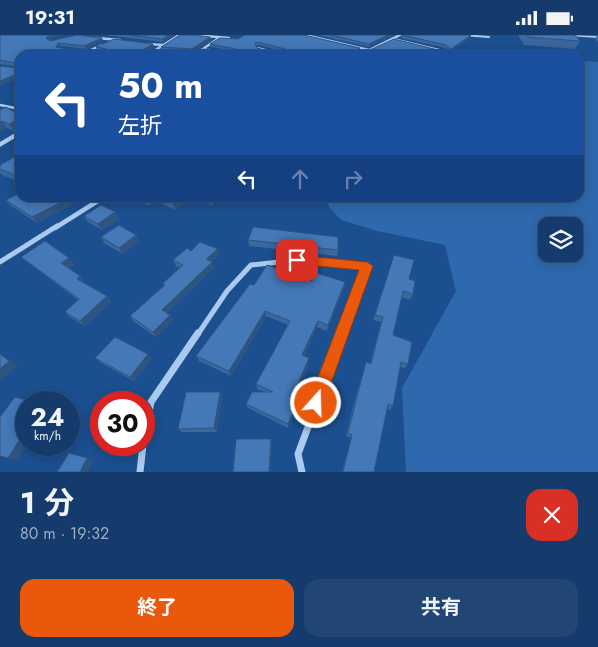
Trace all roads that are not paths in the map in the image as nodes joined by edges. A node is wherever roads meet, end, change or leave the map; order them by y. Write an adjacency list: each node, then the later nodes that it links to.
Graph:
1 (180, 35): 17 (street)
2 (194, 35): 9 (street)
3 (305, 35): 24 (street)
4 (400, 35): 14 (street)
5 (463, 35): 10 (lane)
6 (567, 35): 7 (street)
7 (575, 35): 11 (street)
8 (87, 36): 12 (street)
9 (220, 37): 13 (street); 19 (street)
10 (489, 37)
11 (598, 37)
12 (114, 39): 15 (street); 20 (street)
13 (238, 39)
14 (394, 39): 24 (street); 25 (lane)
15 (123, 41)
16 (143, 43): 17 (street)
17 (163, 45): 21 (street)
18 (258, 48): 23 (lane)
19 (203, 49): 22 (street)
20 (91, 50)
21 (155, 50)
22 (208, 50)
23 (265, 50)
24 (369, 50)
25 (440, 50)
26 (0, 105): 27 (lane)
27 (15, 108)
28 (15, 135): 29 (street)
29 (0, 145)
30 (96, 202): 31 (street)
31 (0, 262)
32 (155, 396): 35 (street)
33 (142, 456): 34 (street)
34 (140, 472)
35 (302, 472)

